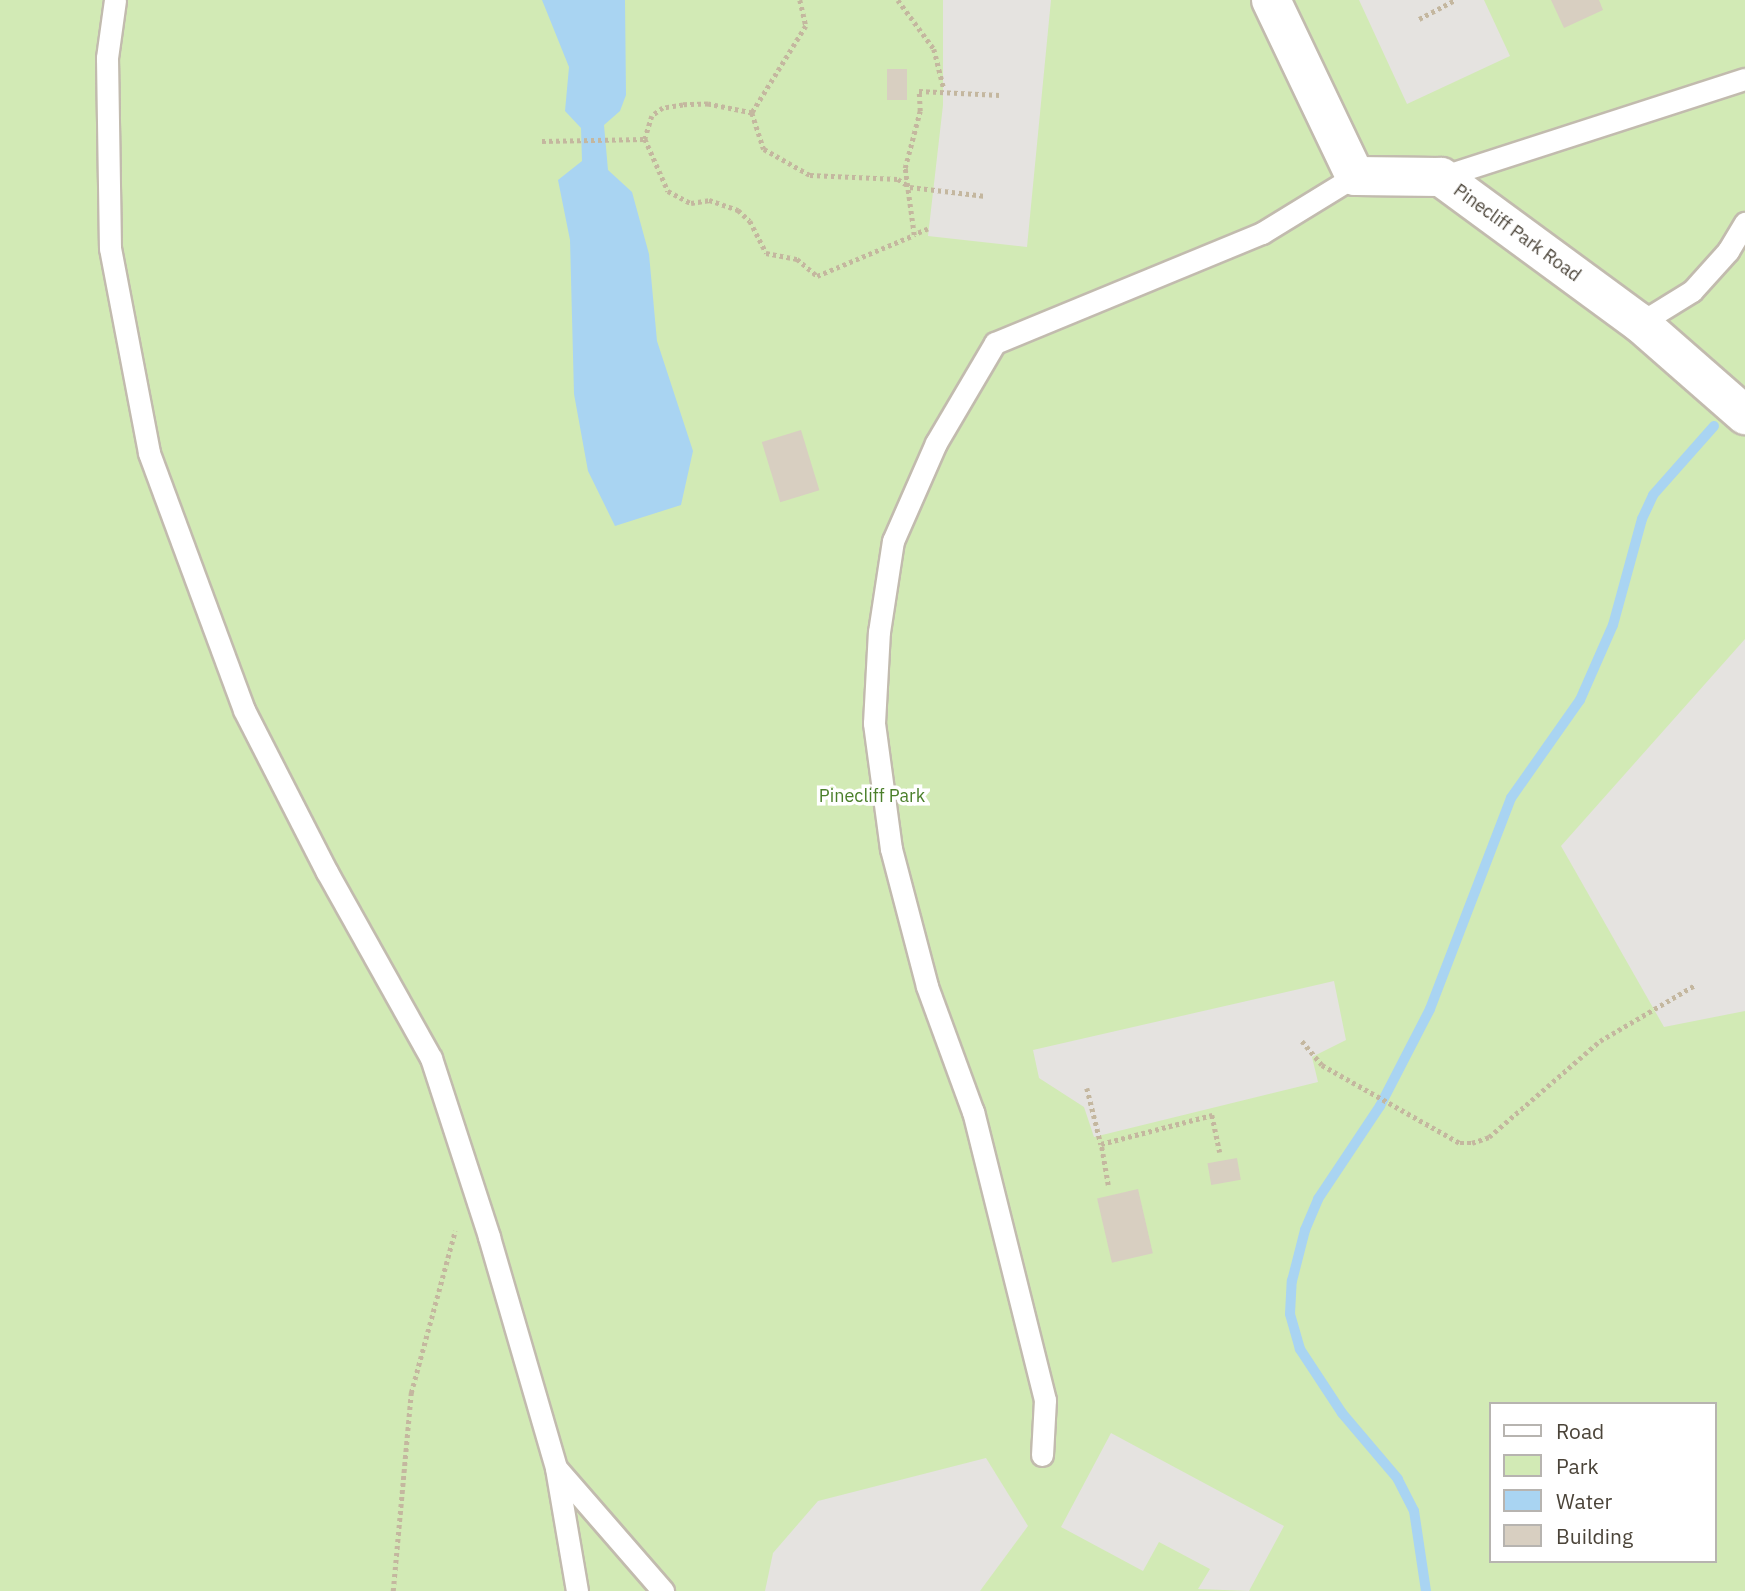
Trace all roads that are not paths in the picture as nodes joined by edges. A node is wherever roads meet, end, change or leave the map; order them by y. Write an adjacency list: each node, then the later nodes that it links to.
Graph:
1 (116, 0): 10 (lane)
2 (1271, 0): 4 (street)
3 (1745, 79): 5 (lane)
4 (1355, 176): 5 (street, Pinecliff Park Road); 9 (lane)
5 (1441, 177): 7 (street, Pinecliff Park Road)
6 (1745, 223): 7 (lane)
7 (1640, 323): 8 (street, Pinecliff Park Road)
8 (1745, 415)
9 (1042, 1455)
10 (556, 1468): 11 (lane); 12 (lane)
11 (577, 1591)
12 (663, 1591)

